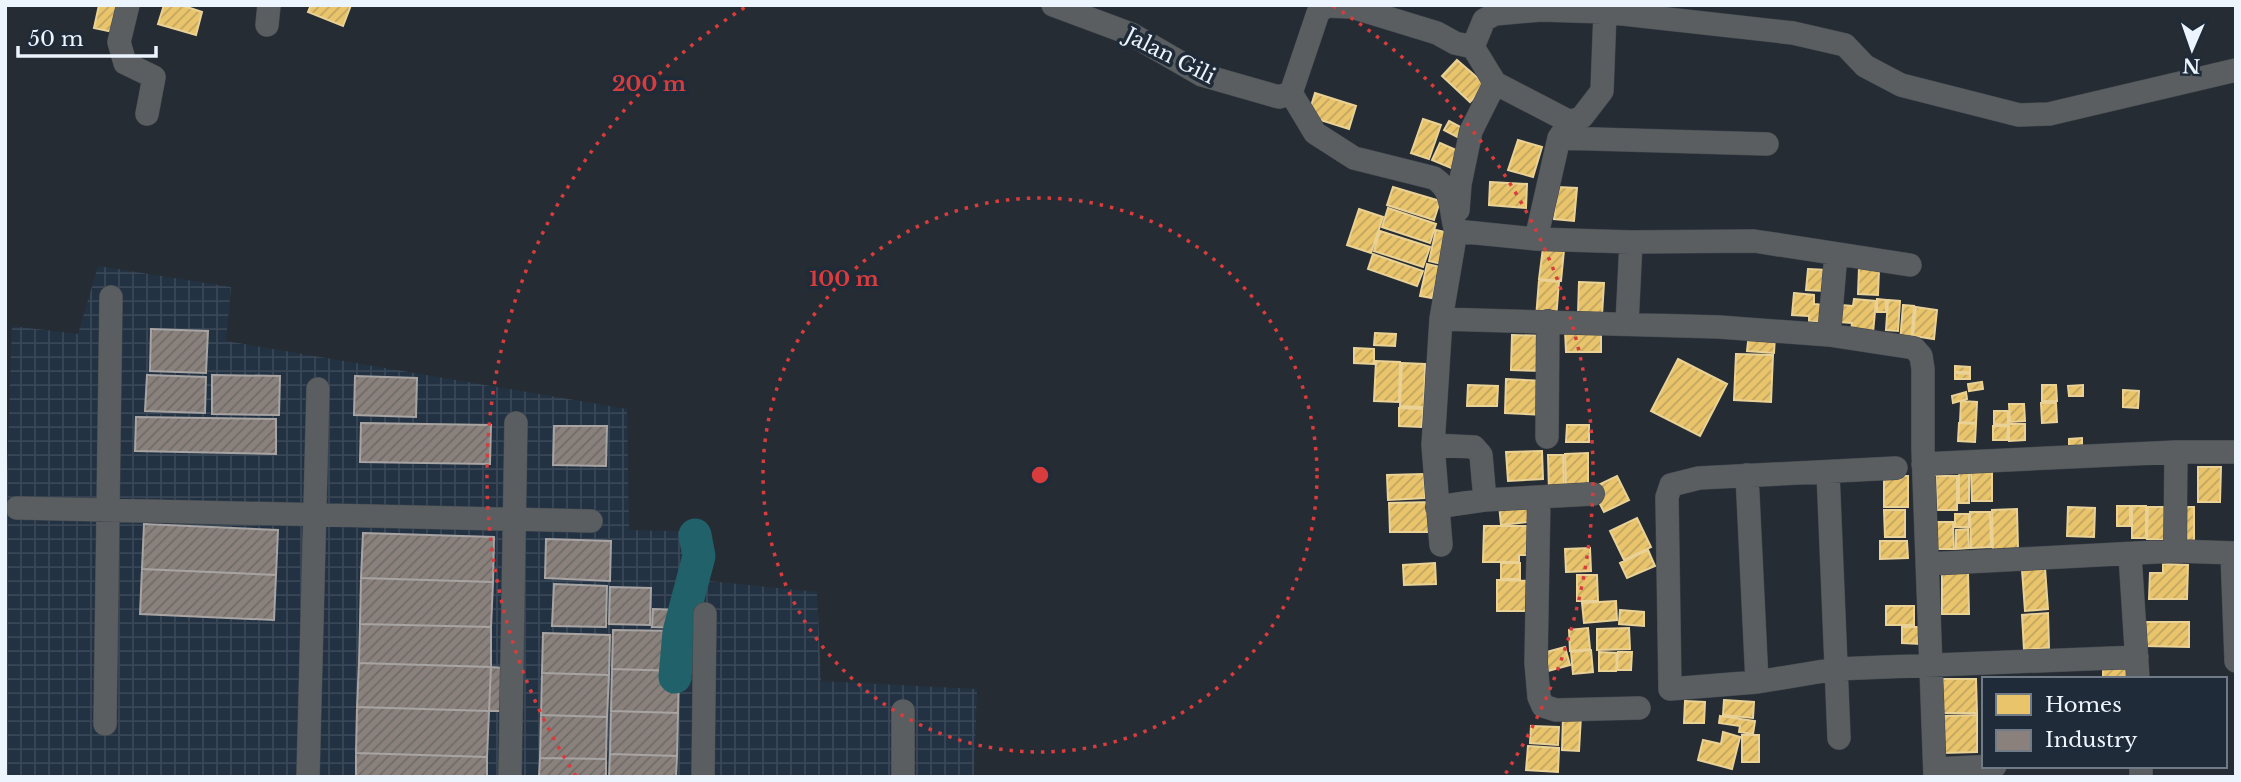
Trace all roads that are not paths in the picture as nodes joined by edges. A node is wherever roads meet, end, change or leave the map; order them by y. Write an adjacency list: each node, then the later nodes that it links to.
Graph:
1 (128, 5): 8 (street)
2 (1053, 5): 7 (street, Jalan Gili)
3 (1605, 12): 4 (street); 5 (street); 9 (street)
4 (1472, 47): 6 (street); 7 (street)
5 (2236, 70)
6 (1495, 83): 9 (street); 11 (street)
7 (1291, 93): 11 (street)
8 (147, 114)
9 (1564, 130): 10 (street); 12 (street)
10 (1767, 144)
11 (1456, 231): 12 (street); 17 (street)
12 (1536, 239): 13 (street)
13 (1631, 242): 14 (street); 19 (street)
14 (1836, 254): 15 (street); 20 (street)
15 (1910, 265)
16 (111, 297): 36 (street)
17 (1441, 319): 18 (street); 24 (street)
18 (1548, 321): 19 (street); 23 (street)
19 (1628, 324): 20 (street)
20 (1829, 335): 27 (street)
21 (318, 389): 37 (street)
22 (516, 423): 38 (street)
23 (1548, 437)
24 (1433, 445): 33 (street); 34 (street)
25 (2176, 452): 26 (street); 27 (street); 41 (street)
26 (2236, 452)
27 (1923, 464): 44 (street)
28 (1896, 468): 29 (street)
29 (1828, 472): 30 (street); 50 (street)
30 (1747, 475): 51 (street); 51 (street)
31 (1593, 494): 32 (street)
32 (1539, 497): 33 (street); 52 (street)
33 (1485, 500): 34 (street)
34 (1437, 507): 40 (street)
35 (16, 508): 36 (street)
36 (107, 509): 37 (street); 54 (street)
37 (316, 513): 38 (street); 58 (street)
38 (514, 519): 39 (street); 59 (street)
39 (591, 520)
40 (1441, 545)
41 (2175, 551): 42 (street); 43 (street)
42 (2234, 553): 46 (street)
43 (2130, 555): 44 (street); 49 (street)
44 (1927, 564): 48 (street)
45 (705, 614): 60 (street)
46 (2236, 652): 47 (street)
47 (2236, 661)
48 (1931, 666): 49 (street); 50 (street); 57 (street)
49 (2137, 668)
50 (1836, 669): 51 (street); 55 (street)
51 (1757, 682)
52 (1639, 708)
53 (904, 712): 61 (street)
54 (105, 724)
55 (1839, 738)
56 (1982, 768): 57 (street)
57 (1935, 773)
58 (308, 777)
59 (510, 777)
60 (703, 777)
61 (903, 777)

